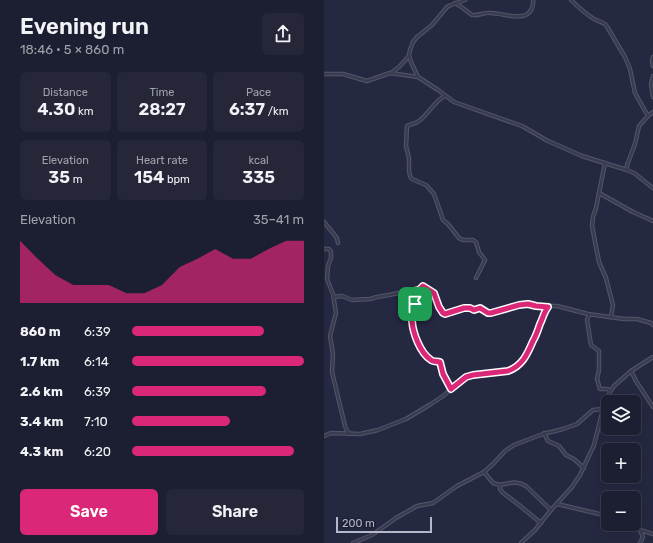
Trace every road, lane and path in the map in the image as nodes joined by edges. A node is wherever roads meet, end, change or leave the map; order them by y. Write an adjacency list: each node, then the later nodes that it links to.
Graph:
1 (465, 0): 4 (street)
2 (533, 0): 4 (street)
3 (571, 0): 15 (street)
4 (455, 3): 5 (street)
5 (409, 55): 8 (street); 11 (street)
6 (653, 57): 7 (street)
7 (653, 66)
8 (390, 73): 9 (street); 11 (street)
9 (324, 74)
10 (653, 76): 13 (street)
11 (418, 77): 12 (street)
12 (445, 96): 16 (street); 24 (street)
13 (653, 97)
14 (653, 112): 15 (street)
15 (648, 116): 17 (street)
16 (605, 163): 17 (street); 19 (street)
17 (627, 170): 18 (street)
18 (653, 188)
19 (599, 193): 20 (street); 29 (street)
20 (653, 221)
21 (324, 222): 22 (street)
22 (338, 243)
23 (324, 249): 26 (street)
24 (476, 278)
25 (410, 292): 26 (street); 27 (street); 33 (street)
26 (334, 297): 40 (street)
27 (548, 307): 28 (street); 33 (street)
28 (590, 314): 29 (street); 34 (street)
29 (611, 317): 30 (street)
30 (653, 325)
31 (653, 357): 32 (street)
32 (631, 371): 34 (street); 36 (street)
33 (451, 389): 40 (street)
34 (610, 391): 35 (street)
35 (608, 395)
36 (653, 407)
37 (601, 409): 39 (street)
38 (601, 417): 42 (street)
39 (544, 433): 42 (street); 43 (street)
40 (351, 434): 41 (street)
41 (324, 436)
42 (584, 468): 45 (street)
43 (484, 472): 44 (street); 52 (street)
44 (500, 485): 46 (street); 48 (street)
45 (557, 504): 46 (street); 47 (street)
46 (551, 510): 48 (street)
47 (601, 514)
48 (541, 523): 53 (street)
49 (641, 530): 51 (street)
50 (640, 531): 54 (street)
51 (653, 534)
52 (353, 543)
53 (521, 543)
54 (640, 543)

